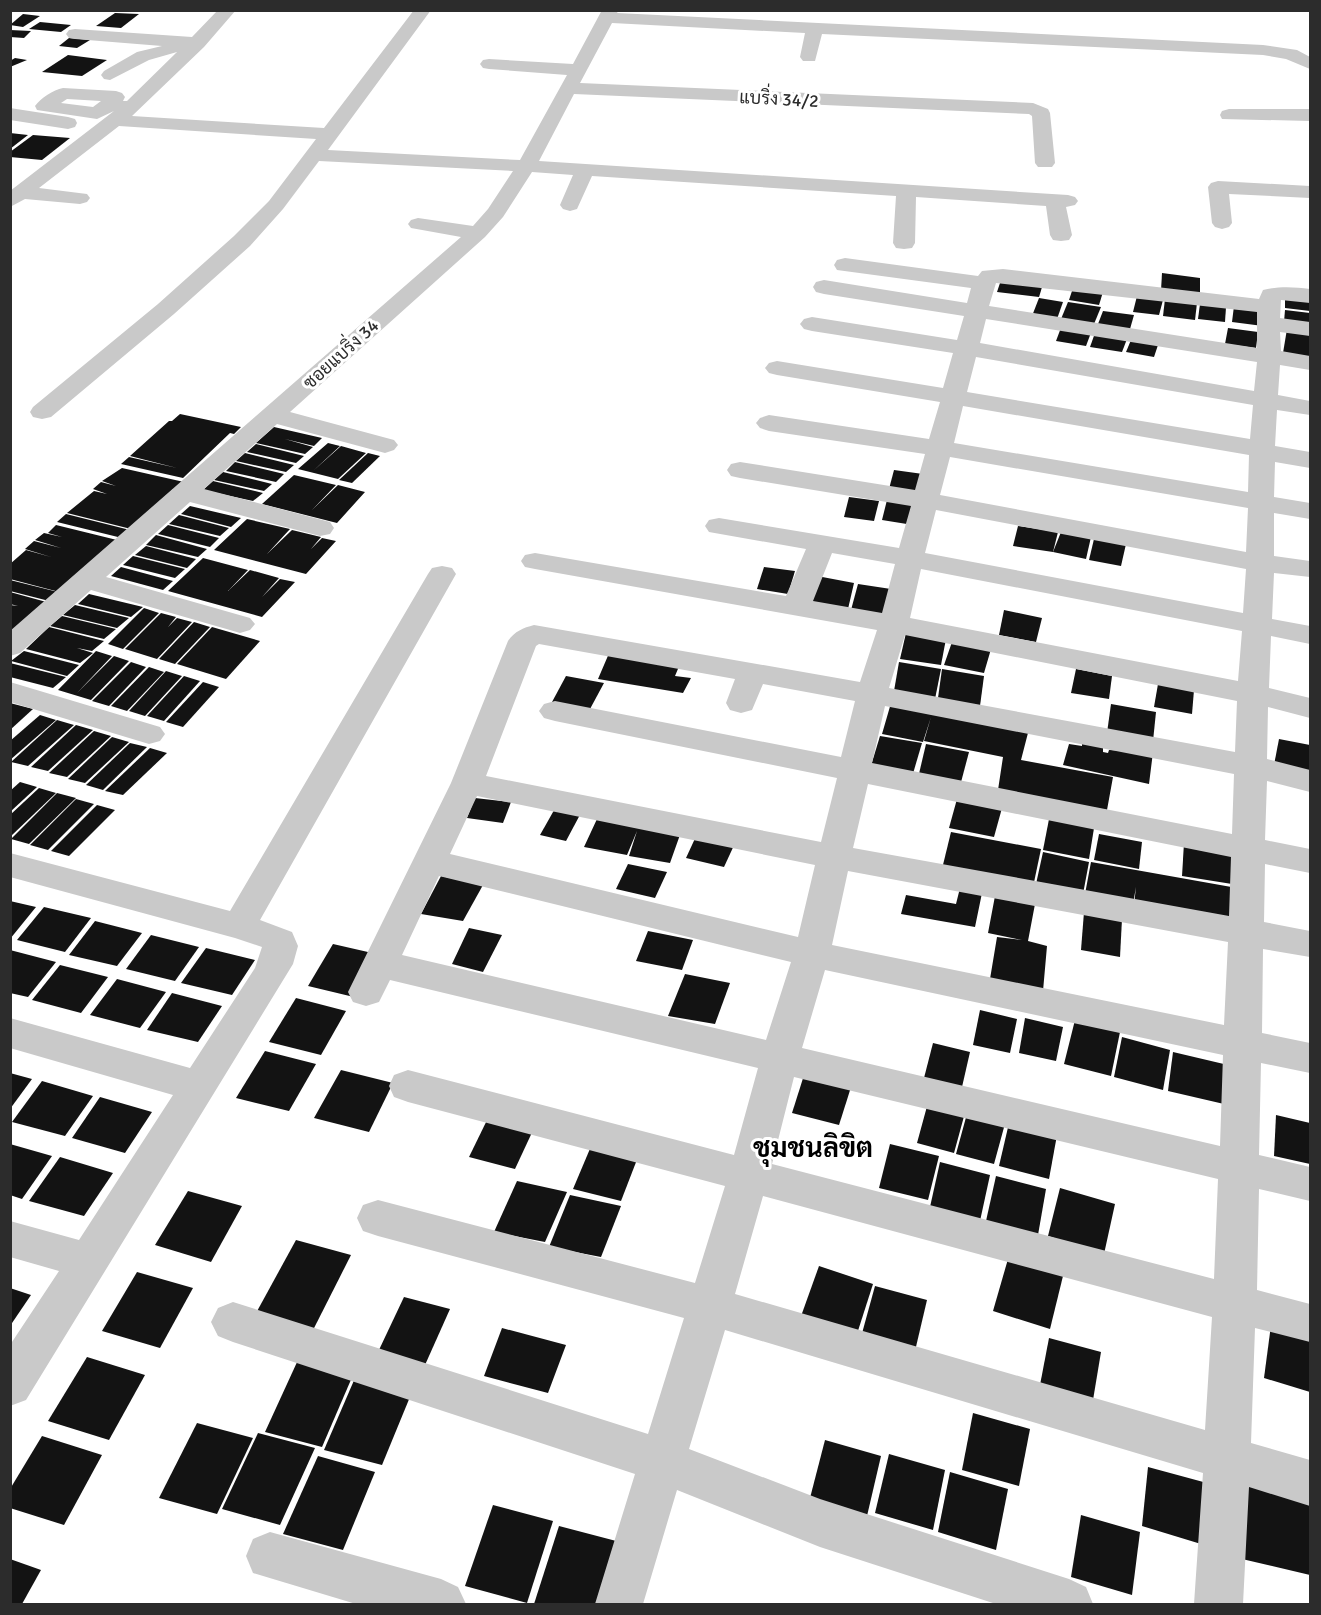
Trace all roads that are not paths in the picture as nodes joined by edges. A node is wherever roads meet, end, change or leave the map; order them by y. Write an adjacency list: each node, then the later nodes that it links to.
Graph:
1 (228, 10): 8 (street)
2 (423, 10): 22 (street)
3 (609, 14): 4 (street); 13 (street, ซอยแบริ่ง 34)
4 (782, 18): 5 (street)
5 (814, 28): 7 (street); 10 (street)
6 (75, 33): 8 (street)
7 (1016, 37): 9 (street); 12 (street)
8 (192, 43): 14 (street); 17 (street)
9 (1056, 55)
10 (809, 57)
11 (489, 64): 13 (street)
12 (1311, 64)
13 (577, 70): 15 (street, ซอยแบริ่ง 34)
14 (110, 75)
15 (567, 88): 24 (street, แบริ่ง 34/2); 25 (street, ซอยแบริ่ง 34)
16 (160, 103): 17 (street)
17 (134, 104): 21 (street)
18 (10, 114): 21 (street)
19 (1229, 115): 20 (street)
20 (1311, 115)
21 (108, 118): 22 (street); 29 (street)
22 (330, 134): 23 (street)
23 (315, 155): 25 (street); 50 (street)
24 (1045, 163)
25 (526, 166): 26 (street); 34 (street, ซอยแบริ่ง 34)
26 (585, 170): 27 (street); 31 (street)
27 (906, 191): 35 (street); 36 (street)
28 (1311, 192): 32 (street)
29 (14, 197): 30 (street)
30 (80, 198)
31 (570, 205)
32 (1222, 223)
33 (418, 224): 34 (street)
34 (478, 233): 51 (street, ซอยแบริ่ง 34)
35 (1061, 235)
36 (904, 243)
37 (845, 265): 39 (street)
38 (824, 286): 39 (street)
39 (980, 296): 42 (street); 42 (street); 44 (street)
40 (1311, 296): 42 (street)
41 (812, 324): 44 (street)
42 (1269, 328): 43 (street); 45 (street); 48 (street)
43 (1311, 329)
44 (966, 348): 47 (street); 48 (street)
45 (1311, 363)
46 (777, 368): 47 (street)
47 (954, 396): 54 (street); 55 (street)
48 (1264, 400): 49 (street); 55 (street)
49 (1311, 408)
50 (42, 412)
51 (273, 415): 53 (street); 58 (street, ซอยแบริ่ง 34)
52 (770, 423): 54 (street)
53 (385, 445)
54 (940, 448): 59 (street); 60 (street)
55 (1262, 450): 56 (street); 60 (street)
56 (1311, 460)
57 (740, 471): 59 (street)
58 (185, 492): 63 (street); 70 (street, ซอยแบริ่ง 34)
59 (926, 500): 65 (street); 67 (street)
60 (1260, 503): 61 (street); 67 (street)
61 (1311, 511)
62 (719, 526): 64 (street)
63 (320, 528)
64 (822, 543): 65 (street); 71 (street)
65 (910, 558): 73 (street); 74 (street)
66 (535, 561): 71 (street)
67 (1260, 563): 68 (street); 74 (street)
68 (1311, 569)
69 (442, 574): 94 (street)
70 (87, 580): 72 (street); 76 (street, ซอยแบริ่ง 34)
71 (796, 607): 73 (street)
72 (240, 624)
73 (894, 624): 79 (street); 80 (street)
74 (1256, 625): 75 (street); 80 (street)
75 (1311, 635)
76 (10, 647)
77 (752, 673): 79 (street); 81 (street); 88 (street)
78 (10, 692): 84 (street)
79 (872, 694): 85 (street); 86 (street)
80 (1253, 694): 82 (street); 85 (street)
81 (741, 703)
82 (1311, 708)
83 (555, 711): 86 (street)
84 (148, 734)
85 (1251, 766): 87 (street); 89 (street)
86 (855, 771): 89 (street); 90 (street)
87 (1311, 781)
88 (467, 783): 90 (street); 91 (street)
89 (1250, 849): 92 (street); 95 (street)
90 (836, 857): 95 (street); 97 (street)
91 (428, 861): 97 (street); 100 (street)
92 (1311, 861)
93 (10, 865): 94 (street)
94 (239, 926): 102 (street)
95 (1247, 933): 96 (street); 99 (street)
96 (1311, 944)
97 (812, 954): 99 (street); 100 (street)
98 (10, 1033): 102 (street)
99 (1244, 1044): 101 (street); 104 (street)
100 (780, 1057): 104 (street); 105 (street)
101 (1311, 1058)
102 (197, 1086): 109 (street)
103 (408, 1086): 105 (street)
104 (1239, 1165): 106 (street); 110 (street)
105 (748, 1174): 110 (street); 111 (street)
106 (1311, 1184)
107 (378, 1218): 111 (street)
108 (10, 1239): 109 (street)
109 (89, 1261): 114 (street)
110 (1235, 1302): 113 (street); 115 (street)
111 (710, 1306): 115 (street); 116 (street)
112 (233, 1322): 116 (street)
113 (1311, 1323)
114 (10, 1385)
115 (1227, 1458): 117 (street); 122 (street)
116 (662, 1461): 120 (street); 121 (street)
117 (1311, 1483)
118 (270, 1556): 119 (street)
119 (441, 1605)
120 (619, 1605)
121 (1069, 1605)
122 (1219, 1605)

